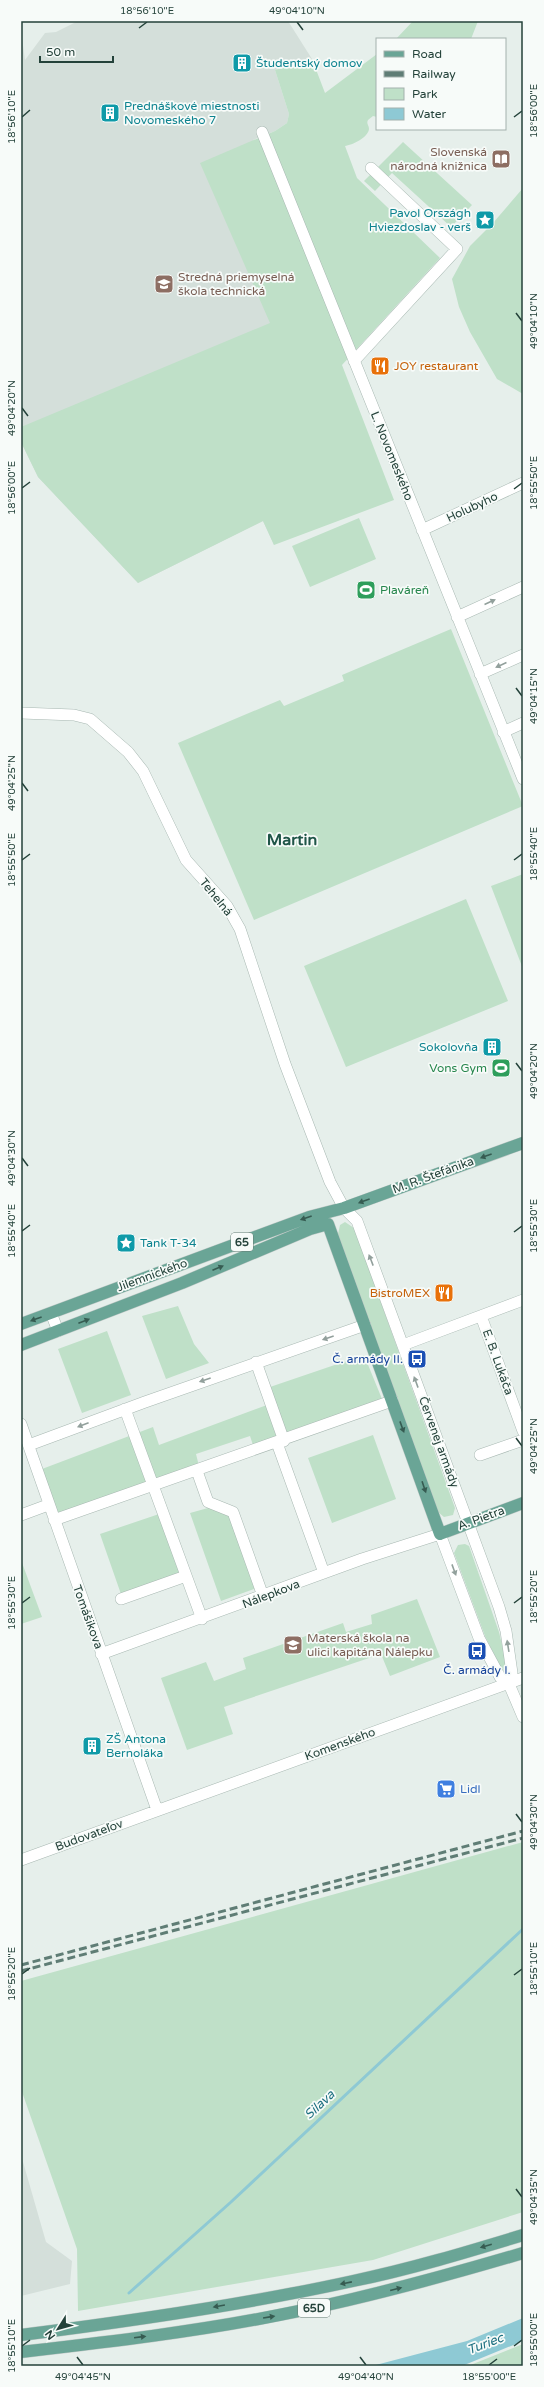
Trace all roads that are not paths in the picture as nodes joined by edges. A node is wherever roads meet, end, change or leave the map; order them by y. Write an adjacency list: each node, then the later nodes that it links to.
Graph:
1 (262, 132): 3 (street, L. Novomeského)
2 (370, 168): 3 (street)
3 (354, 361): 5 (street, L. Novomeského)
4 (523, 483): 5 (street, Holubyho)
5 (422, 530): 7 (street, L. Novomeského)
6 (523, 587): 7 (street, one-way to 6)
7 (457, 617): 9 (street, L. Novomeského)
8 (523, 655): 9 (street, one-way to 9)
9 (480, 674): 12 (street, L. Novomeského)
10 (21, 713): 15 (street, Tehelná)
11 (523, 723): 12 (street)
12 (503, 732): 13 (street, L. Novomeského)
13 (523, 779)
14 (523, 1143): 15 (main road, M. R. Štefánika / 65, one-way to 15)
15 (344, 1208): 16 (main road); 18 (main road, Jilemnického / 65, one-way to 18); 24 (street, Červenej armády, one-way to 15)
16 (328, 1224): 21 (main road, Červenej armády); 22 (main road, Jilemnického / 65, one-way to 16)
17 (523, 1300): 19 (street, E. B. Lukáča)
18 (52, 1313): 20 (main road, Jilemnického / 65, one-way to 20); 22 (street)
19 (481, 1316): 24 (street, E. B. Lukáča); 29 (street, E. B. Lukáča)
20 (21, 1324)
21 (365, 1325): 25 (street, one-way to 25); 26 (main road, Červenej armády)
22 (58, 1331): 23 (main road, Jilemnického / 65)
23 (21, 1345)
24 (403, 1345): 40 (street, Červenej armády, one-way to 24)
25 (256, 1362): 27 (street, one-way to 27); 31 (street)
26 (392, 1399): 31 (street); 41 (main road, Červenej armády, one-way to 41)
27 (125, 1409): 32 (street, one-way to 32); 35 (street)
28 (21, 1424): 32 (street, Tomášikova)
29 (523, 1431)
30 (523, 1440): 33 (street)
31 (281, 1442): 34 (street); 42 (street)
32 (29, 1445): 37 (street, Tomášikova)
33 (480, 1455)
34 (197, 1471): 35 (street); 44 (street)
35 (152, 1486): 39 (street); 43 (street)
36 (523, 1503): 40 (main road, A. Pietra)
37 (48, 1505): 38 (street); 39 (street, Tomášikova)
38 (21, 1515)
39 (54, 1520): 47 (street, Tomášikova)
40 (469, 1523): 41 (main road, A. Pietra); 49 (street, Červenej armády, one-way to 40)
41 (440, 1534): 42 (street, Nálepkova); 49 (street, Červenej armády, one-way to 49)
42 (324, 1573): 44 (street, Nálepkova)
43 (186, 1576): 45 (street); 46 (street)
44 (264, 1596): 46 (street, Nálepkova)
45 (121, 1599)
46 (202, 1619): 47 (street, Nálepkova)
47 (101, 1654): 51 (street, Tomášikova)
48 (523, 1678): 49 (street, Komenského)
49 (509, 1684): 50 (street, Červenej armády); 51 (street, Komenského)
50 (523, 1717)
51 (157, 1810): 52 (street, Budovateľov)
52 (21, 1860)
53 (523, 2235): 55 (main road, 65D, one-way to 55)
54 (523, 2253): 56 (main road, 65D, one-way to 54)
55 (21, 2335)
56 (21, 2352)

